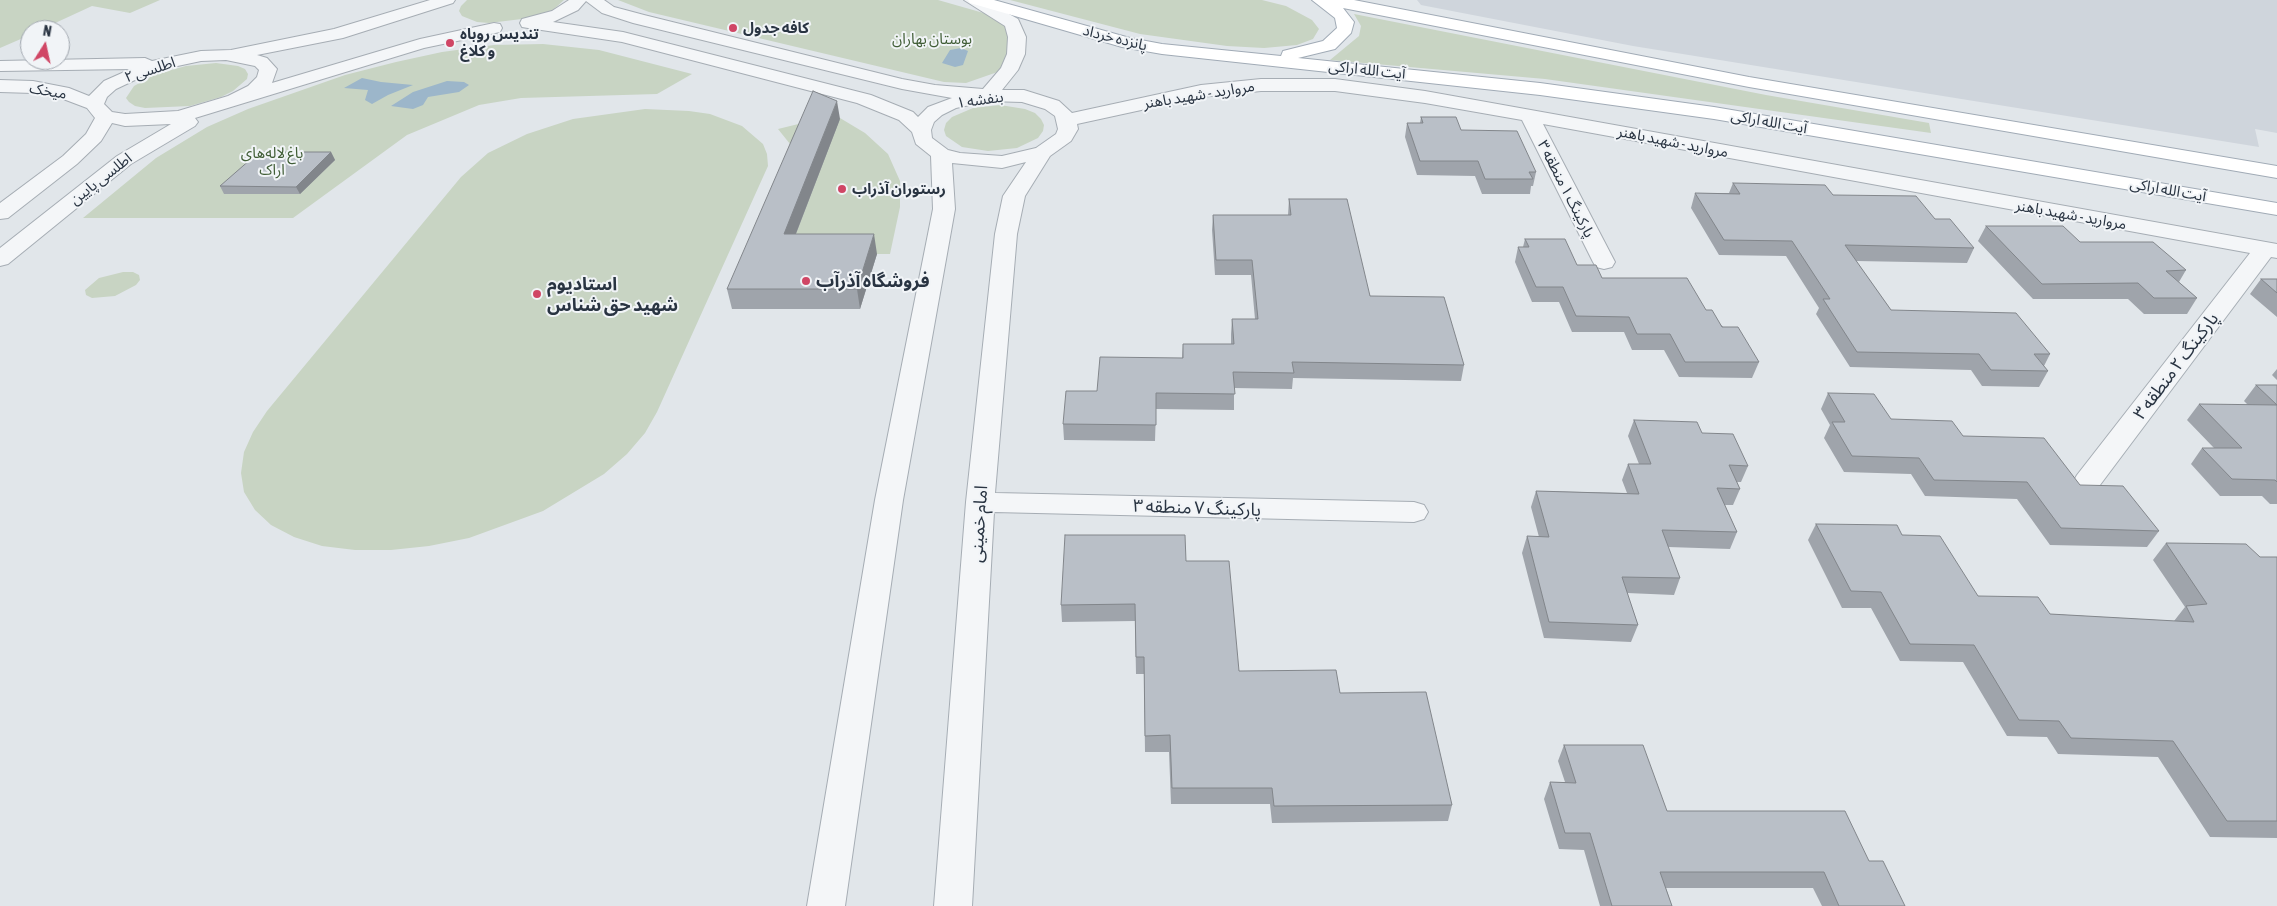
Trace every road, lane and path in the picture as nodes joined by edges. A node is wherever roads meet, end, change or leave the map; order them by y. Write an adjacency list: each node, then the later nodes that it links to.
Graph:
1 (447, 0): 11 (street)
2 (453, 0): 10 (street)
3 (578, 0): 9 (street)
4 (593, 0): 16 (street)
5 (972, 0): 16 (street)
6 (976, 0): 12 (main road, پانزده خرداد)
7 (1320, 0): 12 (main road)
8 (1329, 0): 25 (main road)
9 (528, 24): 10 (street); 22 (street)
10 (494, 28): 17 (street)
11 (226, 55): 13 (street, اطلسی ۲); 17 (street, اطلسی ۲)
12 (1257, 58): 26 (main road, آیت الله اراکی)
13 (174, 61): 14 (street, میخک); 18 (street, اطلسی ۲)
14 (0, 66)
15 (0, 86): 18 (street, میخک)
16 (988, 95): 21 (street, بنفشه ۱); 22 (street, بنفشه ۱)
17 (235, 100): 19 (street, اطلسی ۲)
18 (101, 110): 19 (street, اطلسی ۲); 27 (street, اطلسی پایین)
19 (210, 110): 29 (street, اطلسی پایین)
20 (1529, 116): 21 (street, مروارید - شهید باهنر); 28 (street, مروارید - شهید باهنر); 30 (street, پارکینگ ۱ منطقه ۳)
21 (1067, 120): 23 (street)
22 (921, 130): 24 (street)
23 (1043, 152): 24 (street); 32 (street, امام خمینی)
24 (941, 154): 34 (street)
25 (2277, 172)
26 (2277, 209)
27 (0, 213)
28 (2271, 250): 31 (street, پارکینگ ۲ منطقه ۳)
29 (0, 259)
30 (1604, 262)
31 (2088, 482)
32 (980, 502): 33 (street, پارکینگ ۷ منطقه ۳); 35 (street, امام خمینی)
33 (1414, 512)
34 (826, 906)
35 (953, 906)

